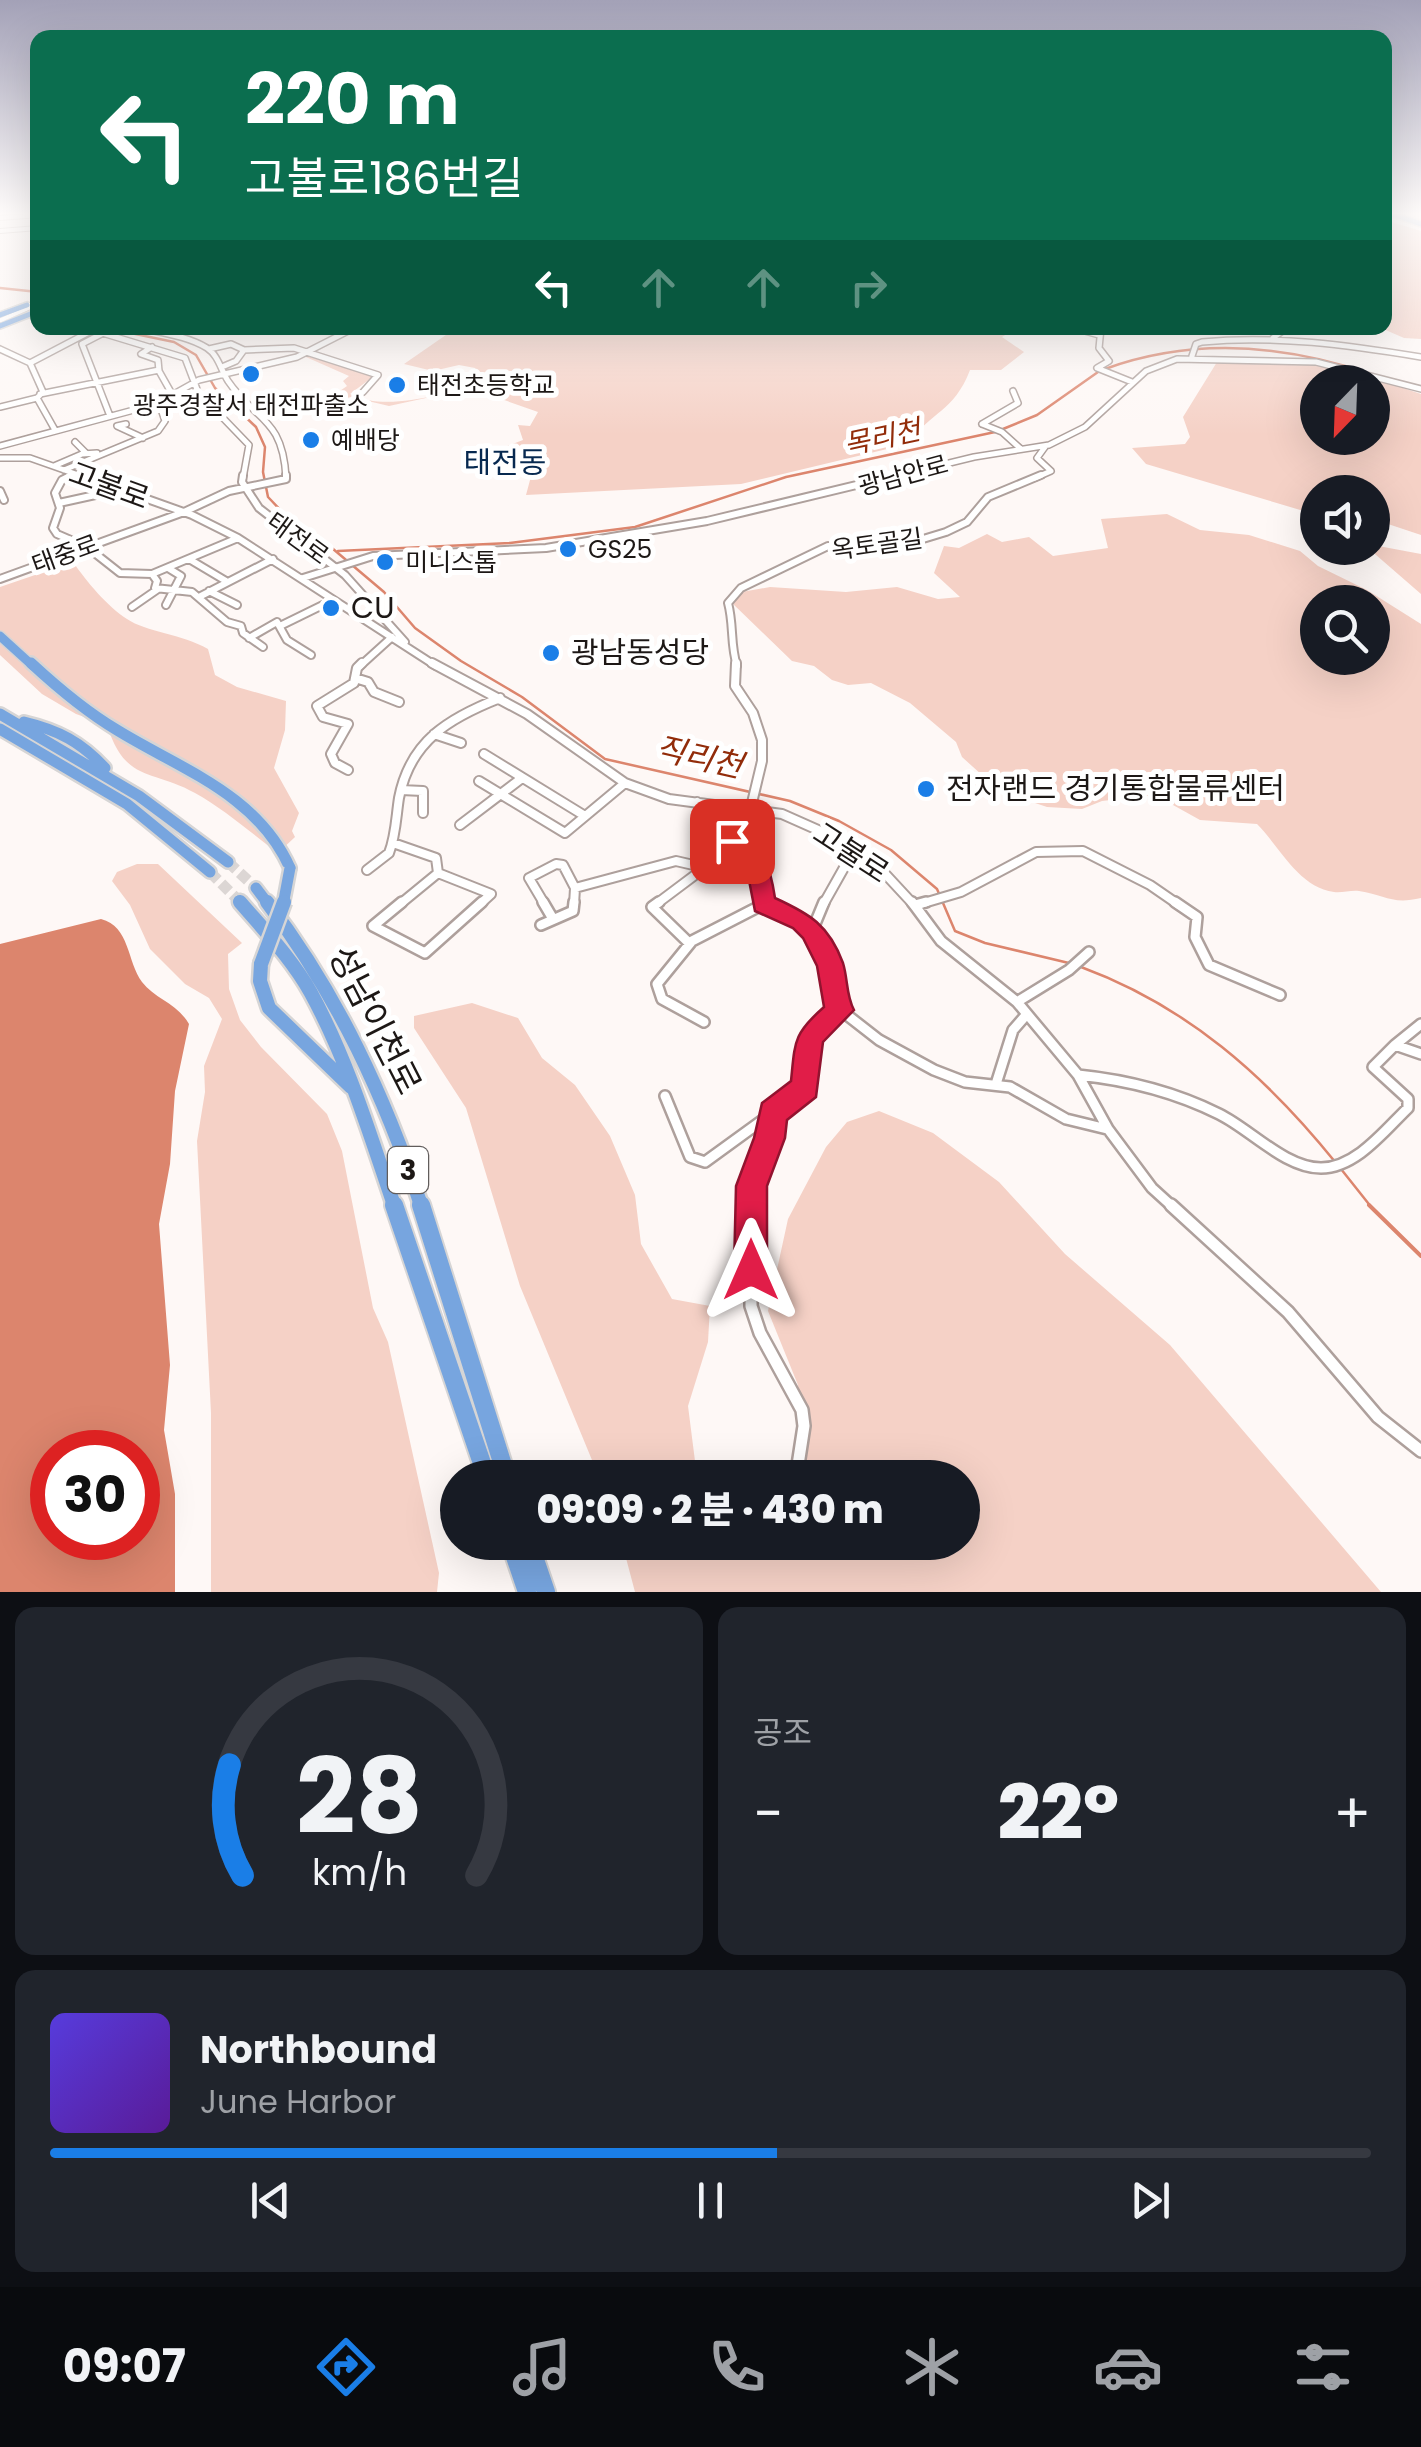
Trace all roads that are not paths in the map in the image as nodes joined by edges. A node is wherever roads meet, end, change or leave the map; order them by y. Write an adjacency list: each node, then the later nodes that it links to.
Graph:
1 (30, 309): 3 (highway)
2 (30, 309): 3 (highway)
3 (0, 322)
4 (78, 335): 19 (street)
5 (98, 335): 24 (street)
6 (108, 335): 12 (street, 태전로)
7 (163, 335): 14 (street)
8 (340, 335): 17 (street)
9 (1100, 335): 23 (street)
10 (1277, 335): 11 (street)
11 (1273, 338): 16 (street); 18 (street)
12 (152, 347): 20 (street); 22 (street, 태전로)
13 (0, 348): 19 (street)
14 (210, 349): 15 (street); 21 (street)
15 (244, 350): 17 (street); 21 (street)
16 (1193, 351): 23 (street, 광남안로); 25 (street, 광남안로)
17 (308, 352): 21 (street); 27 (street)
18 (1421, 357)
19 (30, 363): 29 (street)
20 (160, 370): 24 (street); 28 (street)
21 (222, 372): 22 (street); 47 (street, 태중로)
22 (198, 381): 28 (street); 45 (street, 태전로)
23 (1132, 382): 38 (street, 광남안로)
24 (96, 384): 29 (street); 32 (street)
25 (1421, 389)
26 (1013, 391): 40 (street)
27 (362, 392)
28 (172, 394): 30 (street)
29 (39, 396): 31 (street); 34 (street)
30 (159, 403): 32 (street); 35 (street)
31 (0, 407)
32 (110, 416): 34 (street)
33 (126, 424): 35 (street)
34 (55, 430): 36 (street)
35 (143, 438): 41 (street)
36 (13, 442): 39 (street); 43 (street)
37 (76, 442): 42 (street)
38 (1049, 444): 40 (street, 광남안로); 95 (street, 옥토골길)
39 (0, 446)
40 (1021, 449): 59 (street, 광남안로)
41 (108, 452): 42 (street); 44 (street)
42 (86, 453): 44 (street)
43 (4, 457): 44 (street, 고불로)
44 (59, 468): 46 (street, 고불로)
45 (244, 470): 47 (street, 태전로); 50 (street)
46 (74, 474): 48 (street, 고불로); 53 (street)
47 (242, 486): 50 (street, 태중로); 51 (street, 태전로)
48 (119, 489): 53 (street); 54 (street, 고불로)
49 (0, 491): 52 (street)
50 (220, 496): 51 (street); 54 (street, 태중로)
51 (249, 496): 59 (street, 태전로)
52 (4, 500)
53 (59, 503): 56 (street)
54 (184, 512): 55 (street, 고불로); 56 (street, 태중로)
55 (238, 538): 57 (street); 58 (street, 고불로)
56 (86, 547): 61 (street); 63 (street, 태중로)
57 (188, 559): 60 (street); 64 (street)
58 (273, 559): 62 (street, 고불로); 64 (street)
59 (339, 566): 62 (street, 광남안로); 77 (street, 태전로)
60 (168, 568): 61 (street); 66 (street)
61 (152, 574): 65 (street)
62 (302, 578): 69 (street, 고불로)
63 (0, 579)
64 (226, 582): 67 (street)
65 (158, 589): 66 (street); 72 (street)
66 (175, 590): 68 (street); 70 (street)
67 (208, 591): 68 (street); 71 (street)
68 (198, 596): 76 (street)
69 (333, 600): 73 (street); 75 (street, 고불로)
70 (166, 605)
71 (237, 605)
72 (132, 607)
73 (282, 625): 76 (street); 79 (street)
74 (0, 636): 127 (highway, bridge)
75 (392, 636): 77 (street, 고불로); 80 (street)
76 (250, 638): 78 (street)
77 (408, 646): 81 (street, 고불로)
78 (263, 647)
79 (311, 655)
80 (356, 678): 82 (street); 88 (street)
81 (500, 698): 85 (street); 91 (street, 고불로)
82 (399, 702)
83 (0, 712): 102 (highway)
84 (0, 729): 105 (highway)
85 (434, 734): 86 (street); 92 (street)
86 (462, 743)
87 (484, 754): 89 (street)
88 (348, 770)
89 (522, 778): 93 (street); 97 (street)
90 (478, 780): 93 (street)
91 (625, 783): 94 (street, 고불로); 97 (street)
92 (401, 790): 96 (street); 100 (street)
93 (501, 794): 97 (street); 98 (street)
94 (698, 802): 95 (street, 고불로); 99 (street)
95 (752, 803): 101 (street, 고불로)
96 (423, 814)
97 (585, 816)
98 (460, 825)
99 (732, 841): 103 (street); 110 (street)
100 (394, 843): 104 (street); 106 (street)
101 (854, 850): 111 (street, 고불로); 114 (street)
102 (228, 862)
103 (702, 868): 108 (street); 115 (street)
104 (366, 870)
105 (210, 872)
106 (438, 874): 106 (street)
107 (256, 888): 133 (highway, 성남이천로 / 3)
108 (575, 888): 112 (street); 112 (street)
109 (239, 901): 127 (highway, 성남이천로 / 3)
110 (764, 904): 114 (street); 115 (street)
111 (915, 905): 117 (street); 118 (street, 고불로)
112 (553, 920): 113 (street)
113 (541, 925)
114 (812, 931): 119 (street)
115 (688, 942): 121 (street)
116 (1089, 952): 118 (street)
117 (1280, 995)
118 (1017, 1002): 120 (street, 고불로)
119 (840, 1010): 126 (street); 129 (street)
120 (1027, 1014): 125 (street, 고불로); 126 (street)
121 (704, 1022)
122 (1421, 1024): 123 (street)
123 (1395, 1045): 124 (street); 125 (street)
124 (1421, 1054)
125 (1078, 1075): 130 (street, 고불로)
126 (996, 1084): 130 (street)
127 (355, 1092): 132 (highway, 성남이천로 / 3)
128 (665, 1096): 129 (street)
129 (772, 1113): 134 (street)
130 (1108, 1129): 131 (street, 고불로)
131 (1421, 1451)
132 (481, 1460)
133 (501, 1460)
134 (799, 1460)
135 (516, 1560): 137 (highway)
136 (535, 1560): 138 (highway)
137 (527, 1592)
138 (546, 1592)

